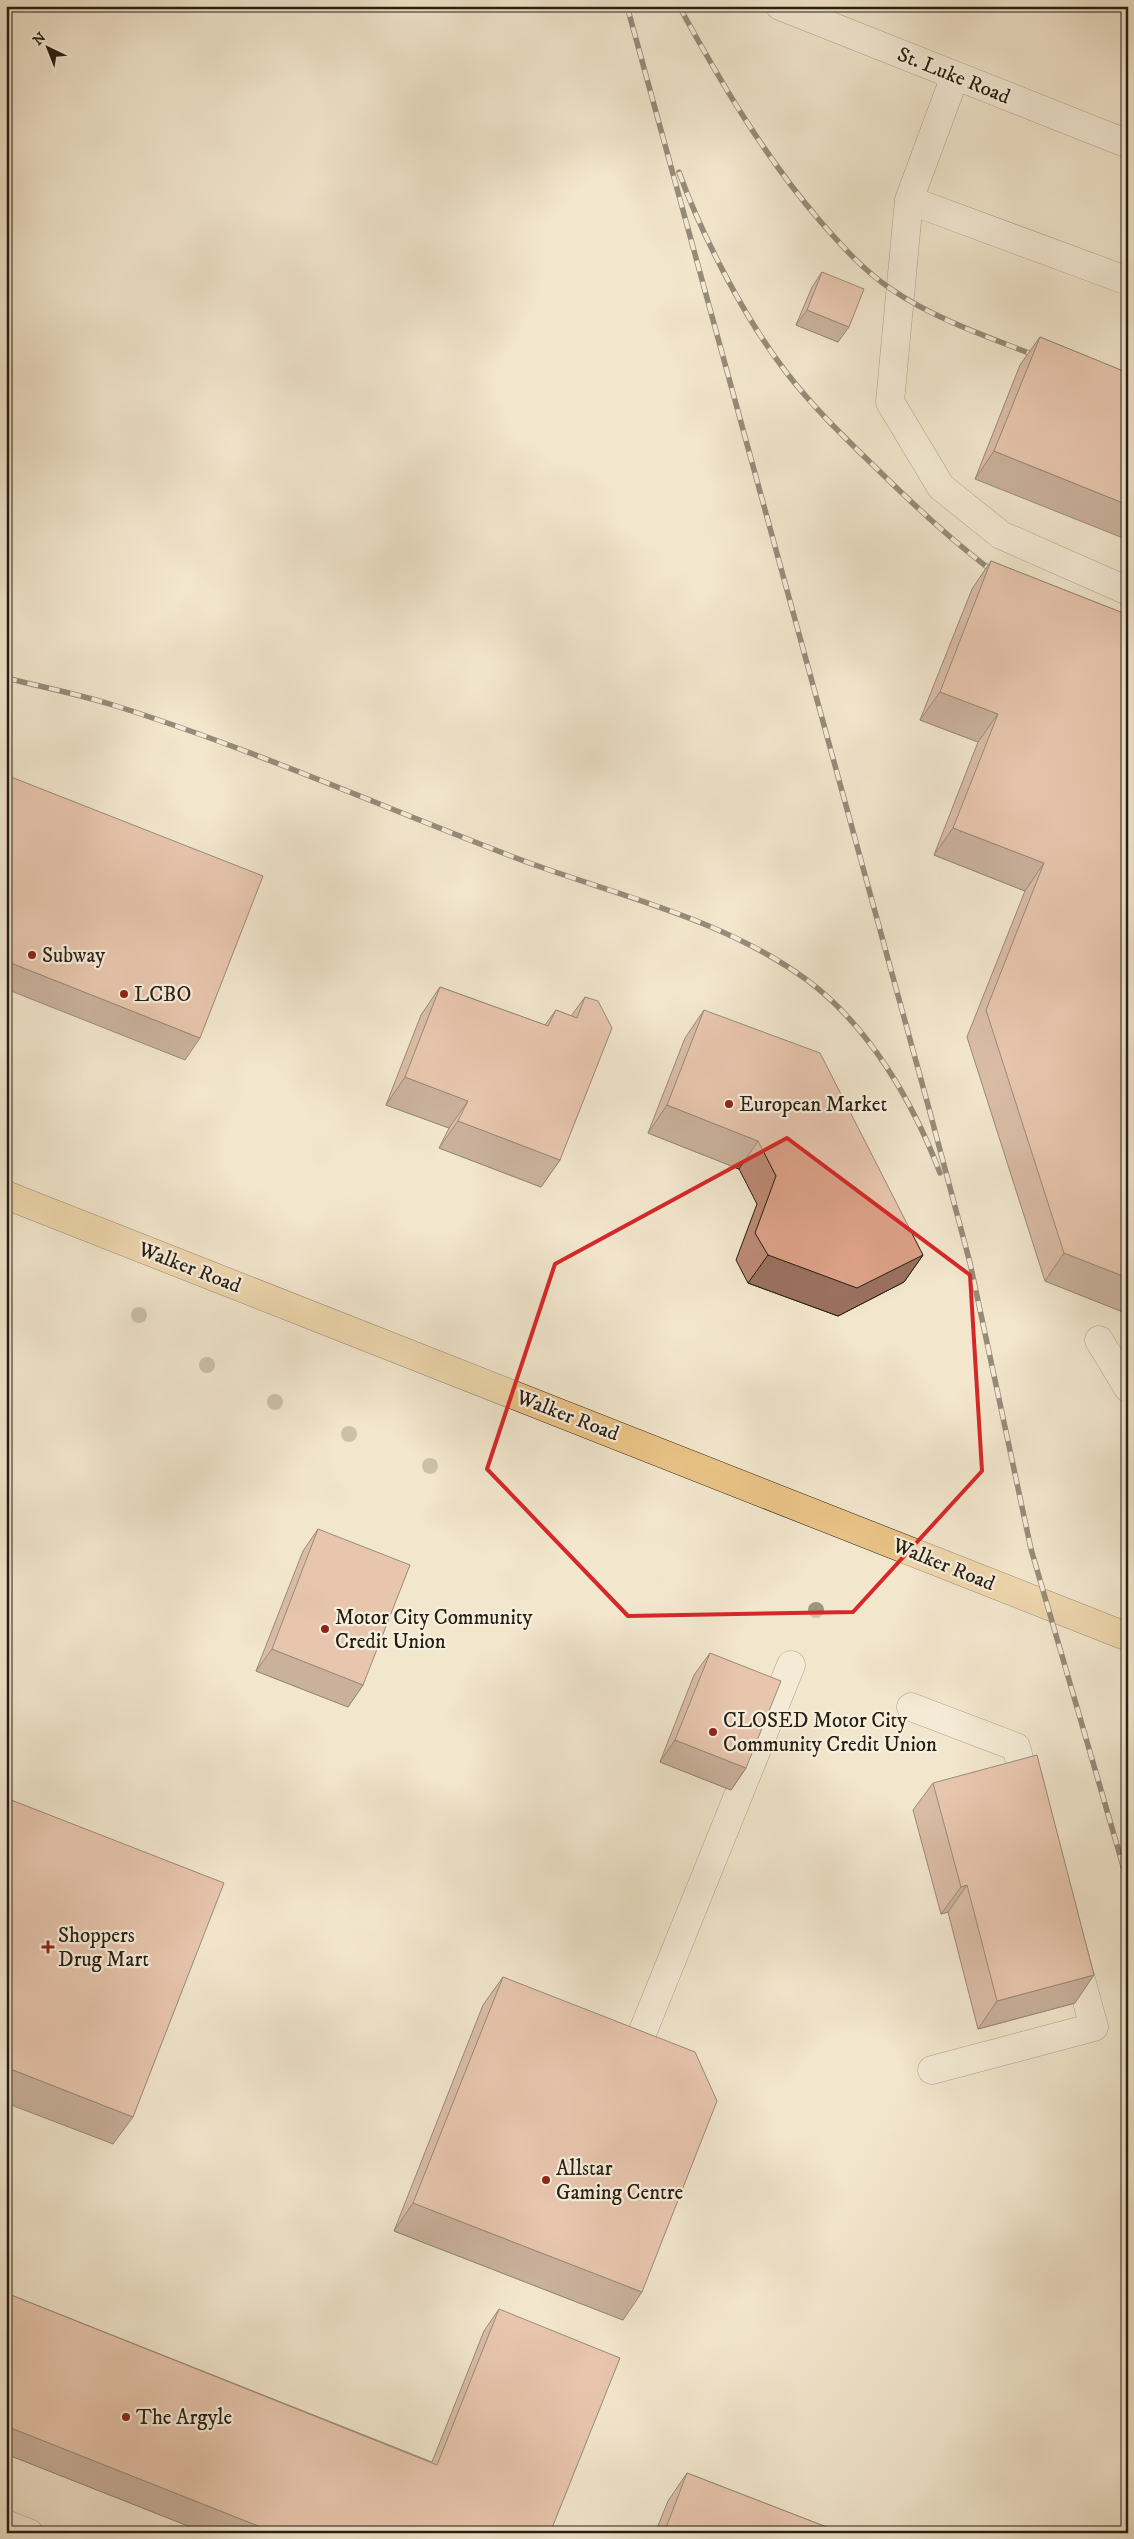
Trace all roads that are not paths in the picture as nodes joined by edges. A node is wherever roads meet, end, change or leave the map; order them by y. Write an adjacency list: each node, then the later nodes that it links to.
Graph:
1 (780, 6): 2 (street, St. Luke Road)
2 (956, 76): 3 (street, St. Luke Road); 4 (street)
3 (1128, 144)
4 (908, 200): 5 (street); 6 (street)
5 (1128, 281)
6 (1128, 592)
7 (14, 1202): 10 (main road, Walker Road)
8 (1099, 1340): 9 (street)
9 (1128, 1388)
10 (1128, 1637)
11 (791, 1665): 15 (street)
12 (910, 1707): 13 (street)
13 (1037, 1822)
14 (1068, 1934): 16 (street)
15 (643, 2031)
16 (932, 2070)
17 (6, 2524): 18 (street)
18 (29, 2533)

